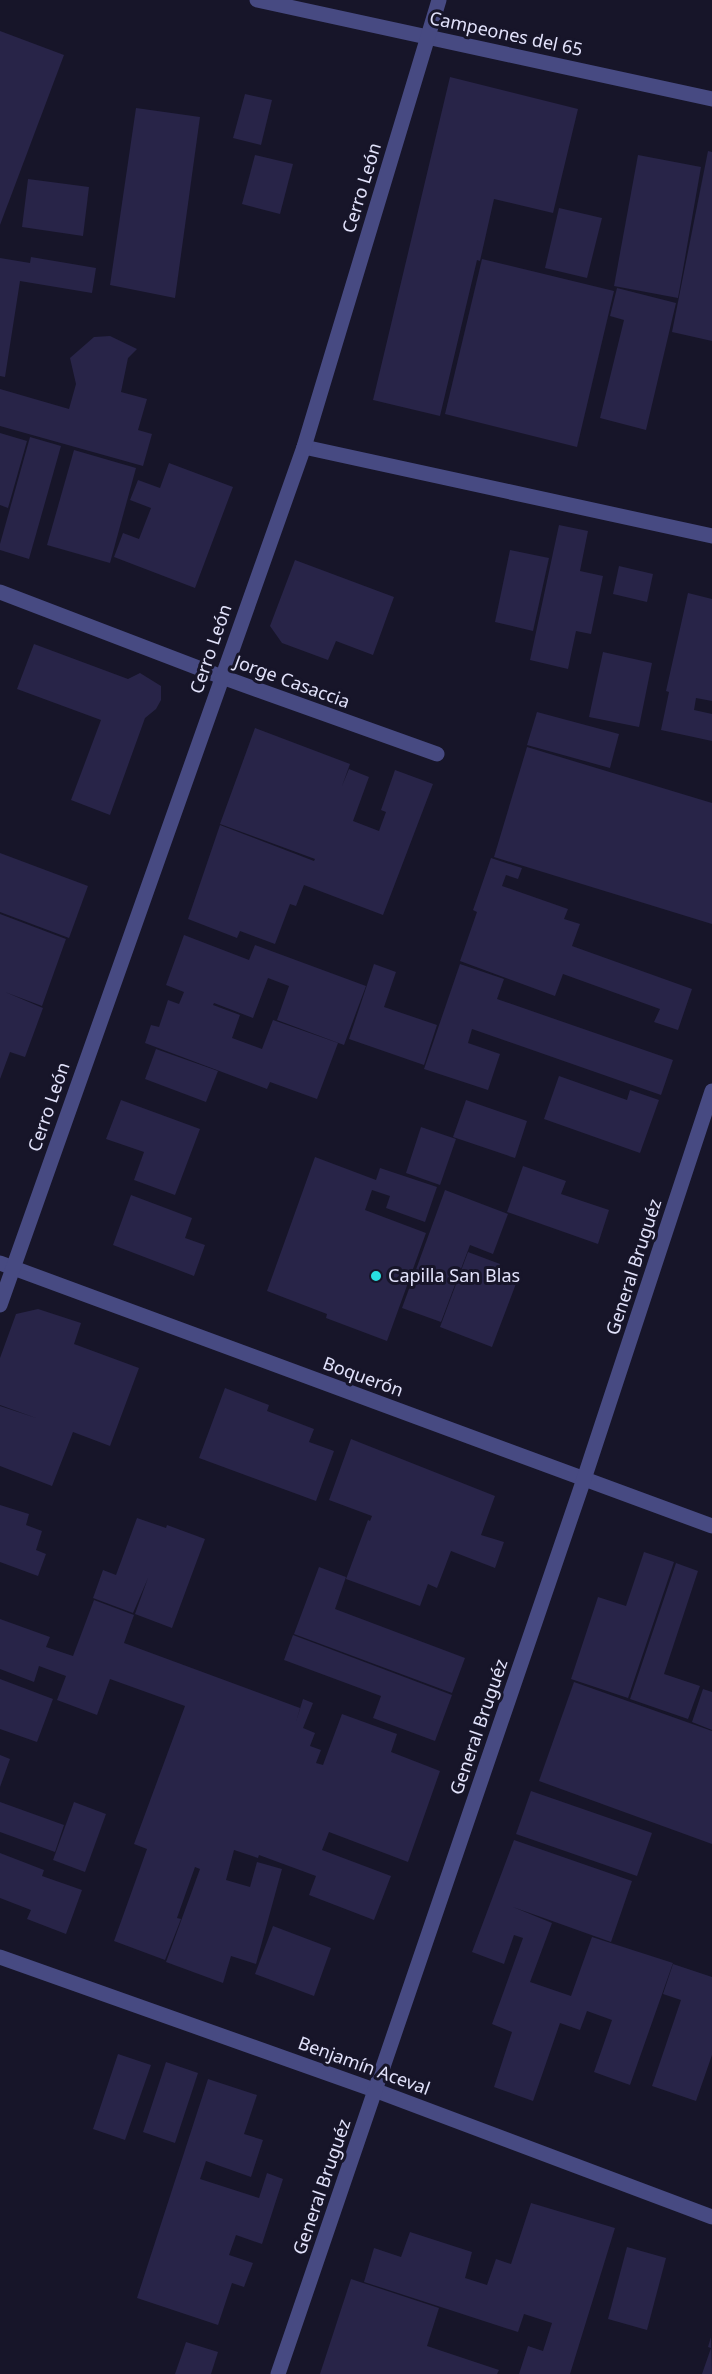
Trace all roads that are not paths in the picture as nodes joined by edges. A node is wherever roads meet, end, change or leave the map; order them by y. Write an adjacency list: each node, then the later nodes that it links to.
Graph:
1 (257, 0): 3 (street, Campeones del 65)
2 (439, 0): 3 (street, Cerro León)
3 (429, 37): 4 (street, Campeones del 65); 5 (street, Cerro León)
4 (712, 99)
5 (304, 447): 6 (street); 8 (street, Cerro León)
6 (712, 537)
7 (0, 592): 8 (street, Jorge Casaccia)
8 (222, 677): 9 (street, Jorge Casaccia); 11 (street, Cerro León)
9 (437, 754)
10 (712, 1091): 13 (street, General Bruguéz)
11 (6, 1266): 12 (street, Cerro León); 13 (street, Boquerón)
12 (0, 1305)
13 (584, 1479): 14 (street, Boquerón); 16 (street, General Bruguéz)
14 (712, 1526)
15 (0, 1957): 16 (street, Benjamín Aceval)
16 (376, 2091): 17 (street, Benjamín Aceval); 18 (street, General Bruguéz)
17 (712, 2217)
18 (278, 2374)

